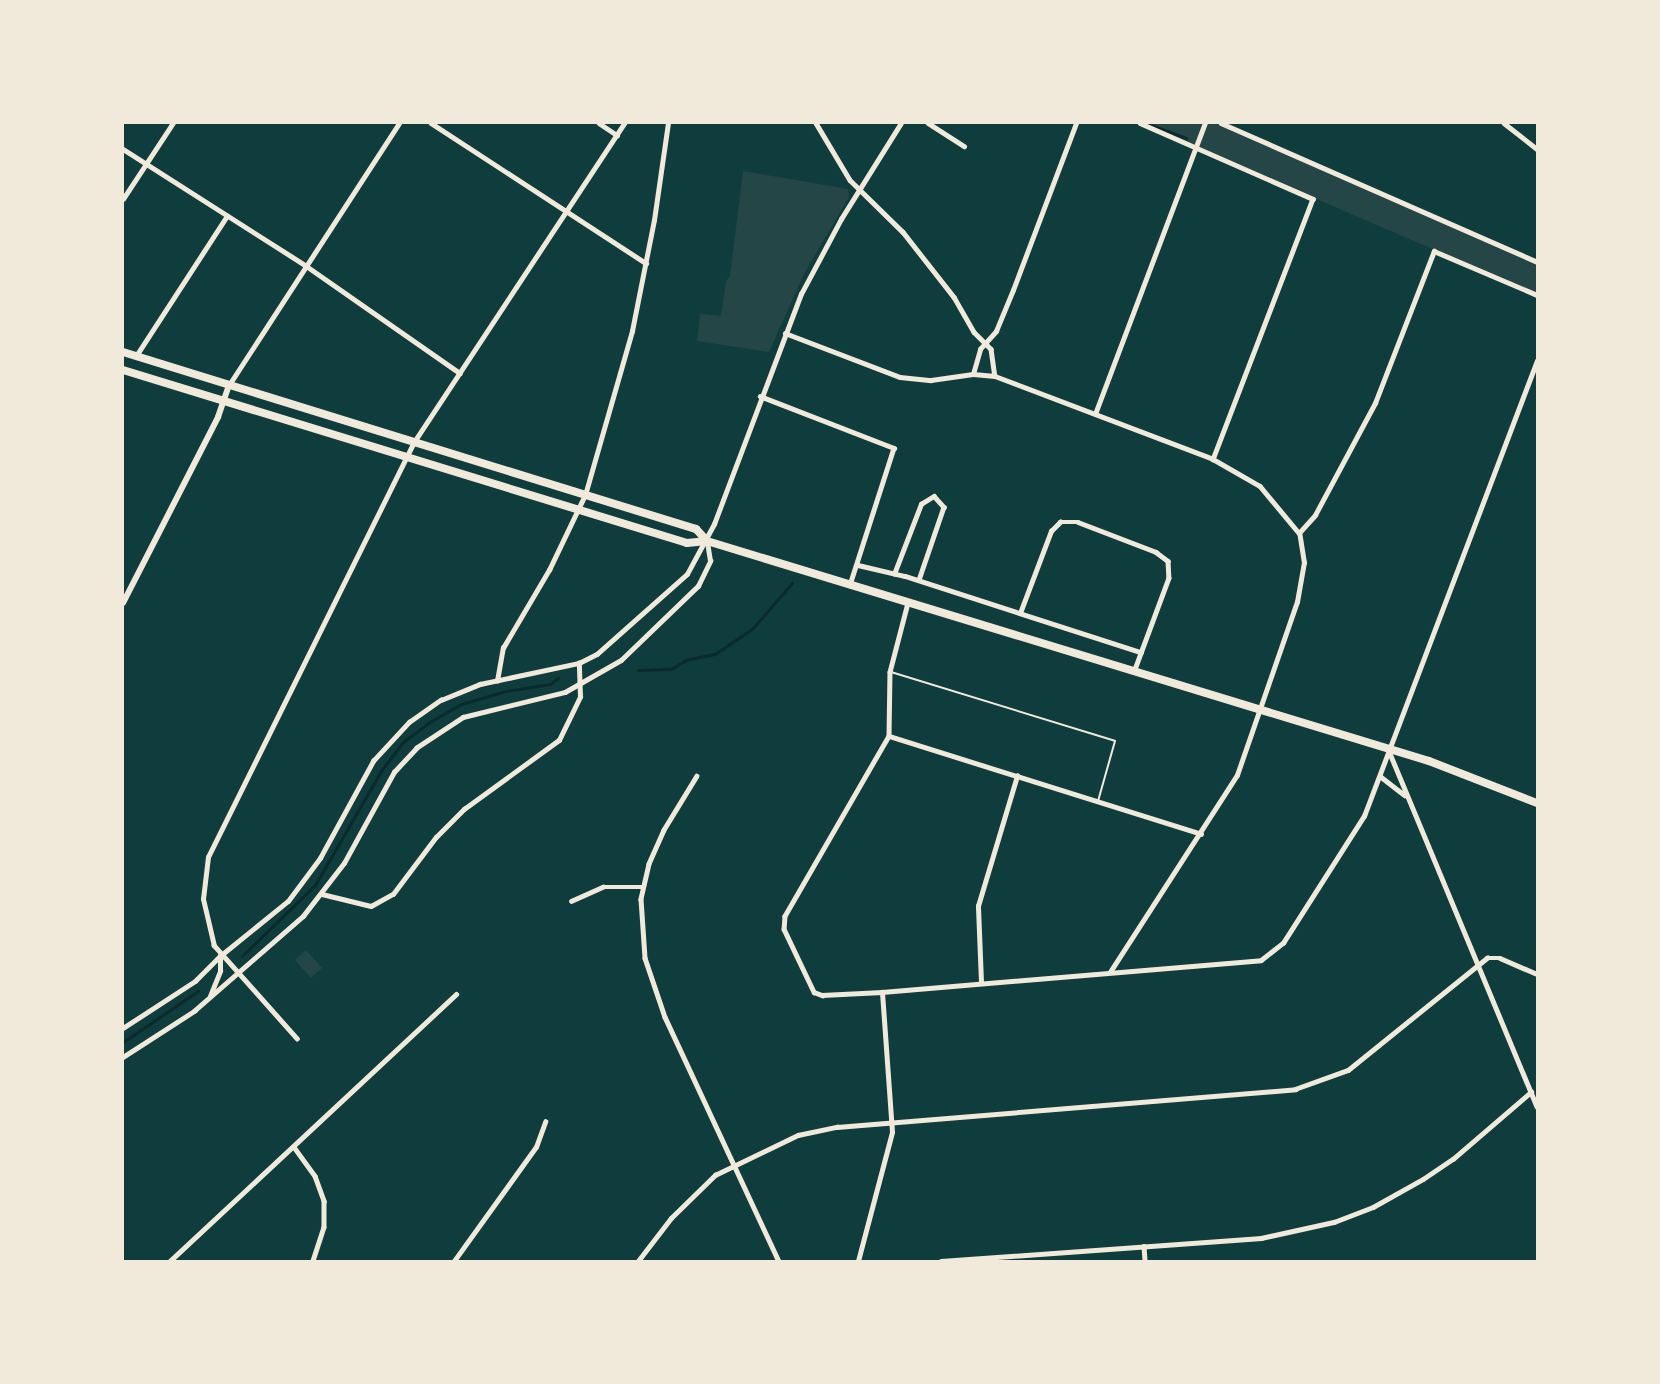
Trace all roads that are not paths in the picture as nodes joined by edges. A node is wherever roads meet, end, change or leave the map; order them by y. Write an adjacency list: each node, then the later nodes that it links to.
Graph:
1 (173, 123): 20 (street)
2 (399, 123): 27 (street)
3 (431, 123): 23 (street)
4 (599, 123): 15 (street)
5 (624, 123): 15 (street)
6 (668, 123): 26 (street)
7 (816, 123): 21 (street)
8 (901, 123): 21 (street)
9 (928, 123): 16 (street)
10 (1076, 123): 30 (street)
11 (1140, 123): 17 (street)
12 (1205, 123): 17 (street)
13 (1221, 123): 25 (street)
14 (1504, 123): 19 (street)
15 (617, 135): 23 (street)
16 (964, 146)
17 (1195, 148): 41 (street); 44 (street)
18 (123, 149): 20 (street)
19 (1537, 149)
20 (147, 163): 22 (street); 24 (street)
21 (860, 187): 29 (street); 30 (street)
22 (123, 199)
23 (566, 211): 26 (street); 35 (street)
24 (227, 216): 27 (street); 32 (street)
25 (1537, 262)
26 (646, 263): 45 (street)
27 (305, 265): 35 (street); 38 (street)
28 (1537, 295): 47 (street)
29 (785, 333): 36 (street); 39 (street)
30 (986, 343): 36 (street); 37 (street)
31 (123, 352): 32 (main road)
32 (136, 356): 38 (main road)
33 (1537, 361): 64 (street)
34 (123, 370): 40 (main road)
35 (460, 373): 42 (street)
36 (973, 374): 37 (street)
37 (995, 376): 41 (street)
38 (229, 385): 40 (street); 42 (main road)
39 (760, 396): 48 (street); 49 (street)
40 (224, 400): 43 (main road); 53 (street)
41 (1095, 414): 44 (street)
42 (414, 442): 43 (street); 45 (main road)
43 (409, 458): 46 (main road); 75 (street)
44 (1213, 459): 47 (street)
45 (585, 495): 46 (street); 48 (main road)
46 (580, 511): 48 (main road); 60 (street)
47 (1299, 533): 62 (street)
48 (707, 541): 52 (main road); 57 (street); 61 (street)
49 (858, 566): 50 (street); 52 (street)
50 (894, 574): 51 (street); 51 (street)
51 (919, 580): 55 (street)
52 (850, 585): 54 (main road)
53 (123, 603)
54 (908, 603): 58 (street); 59 (main road)
55 (1020, 613): 56 (street); 56 (street)
56 (1141, 652): 59 (street)
57 (579, 663): 60 (street); 61 (street)
58 (890, 672): 63 (street); 69 (lane)
59 (1134, 672): 62 (main road)
60 (497, 681): 75 (street)
61 (581, 685): 73 (street); 73 (street)
62 (1259, 711): 64 (main road); 71 (street)
63 (889, 736): 66 (street); 81 (street)
64 (1388, 754): 67 (street); 68 (street); 70 (main road)
65 (697, 776): 72 (street)
66 (1017, 776): 69 (street); 80 (street)
67 (1380, 776): 68 (street); 77 (street)
68 (1406, 796): 76 (street)
69 (1098, 801): 71 (street)
70 (1537, 802)
71 (1201, 834): 77 (street)
72 (642, 887): 74 (street); 92 (street)
73 (322, 894): 78 (street)
74 (570, 902)
75 (220, 956): 78 (street); 83 (street); 84 (street)
76 (1476, 963): 79 (street); 87 (street); 89 (street)
77 (1110, 972): 80 (street)
78 (237, 974): 83 (street); 85 (street)
79 (1537, 974)
80 (981, 982): 81 (street)
81 (882, 992): 89 (street)
82 (456, 994): 91 (street)
83 (209, 998): 86 (street)
84 (123, 1028)
85 (297, 1039)
86 (123, 1057)
87 (1531, 1092): 88 (street); 93 (street)
88 (1537, 1106)
89 (892, 1121): 92 (street); 99 (street)
90 (545, 1122): 96 (street)
91 (294, 1147): 94 (street); 95 (street)
92 (732, 1166): 97 (street); 98 (street)
93 (1144, 1246): 100 (street); 101 (street)
94 (170, 1261)
95 (313, 1261)
96 (454, 1261)
97 (638, 1261)
98 (778, 1261)
99 (858, 1261)
100 (941, 1261)
101 (1145, 1261)

